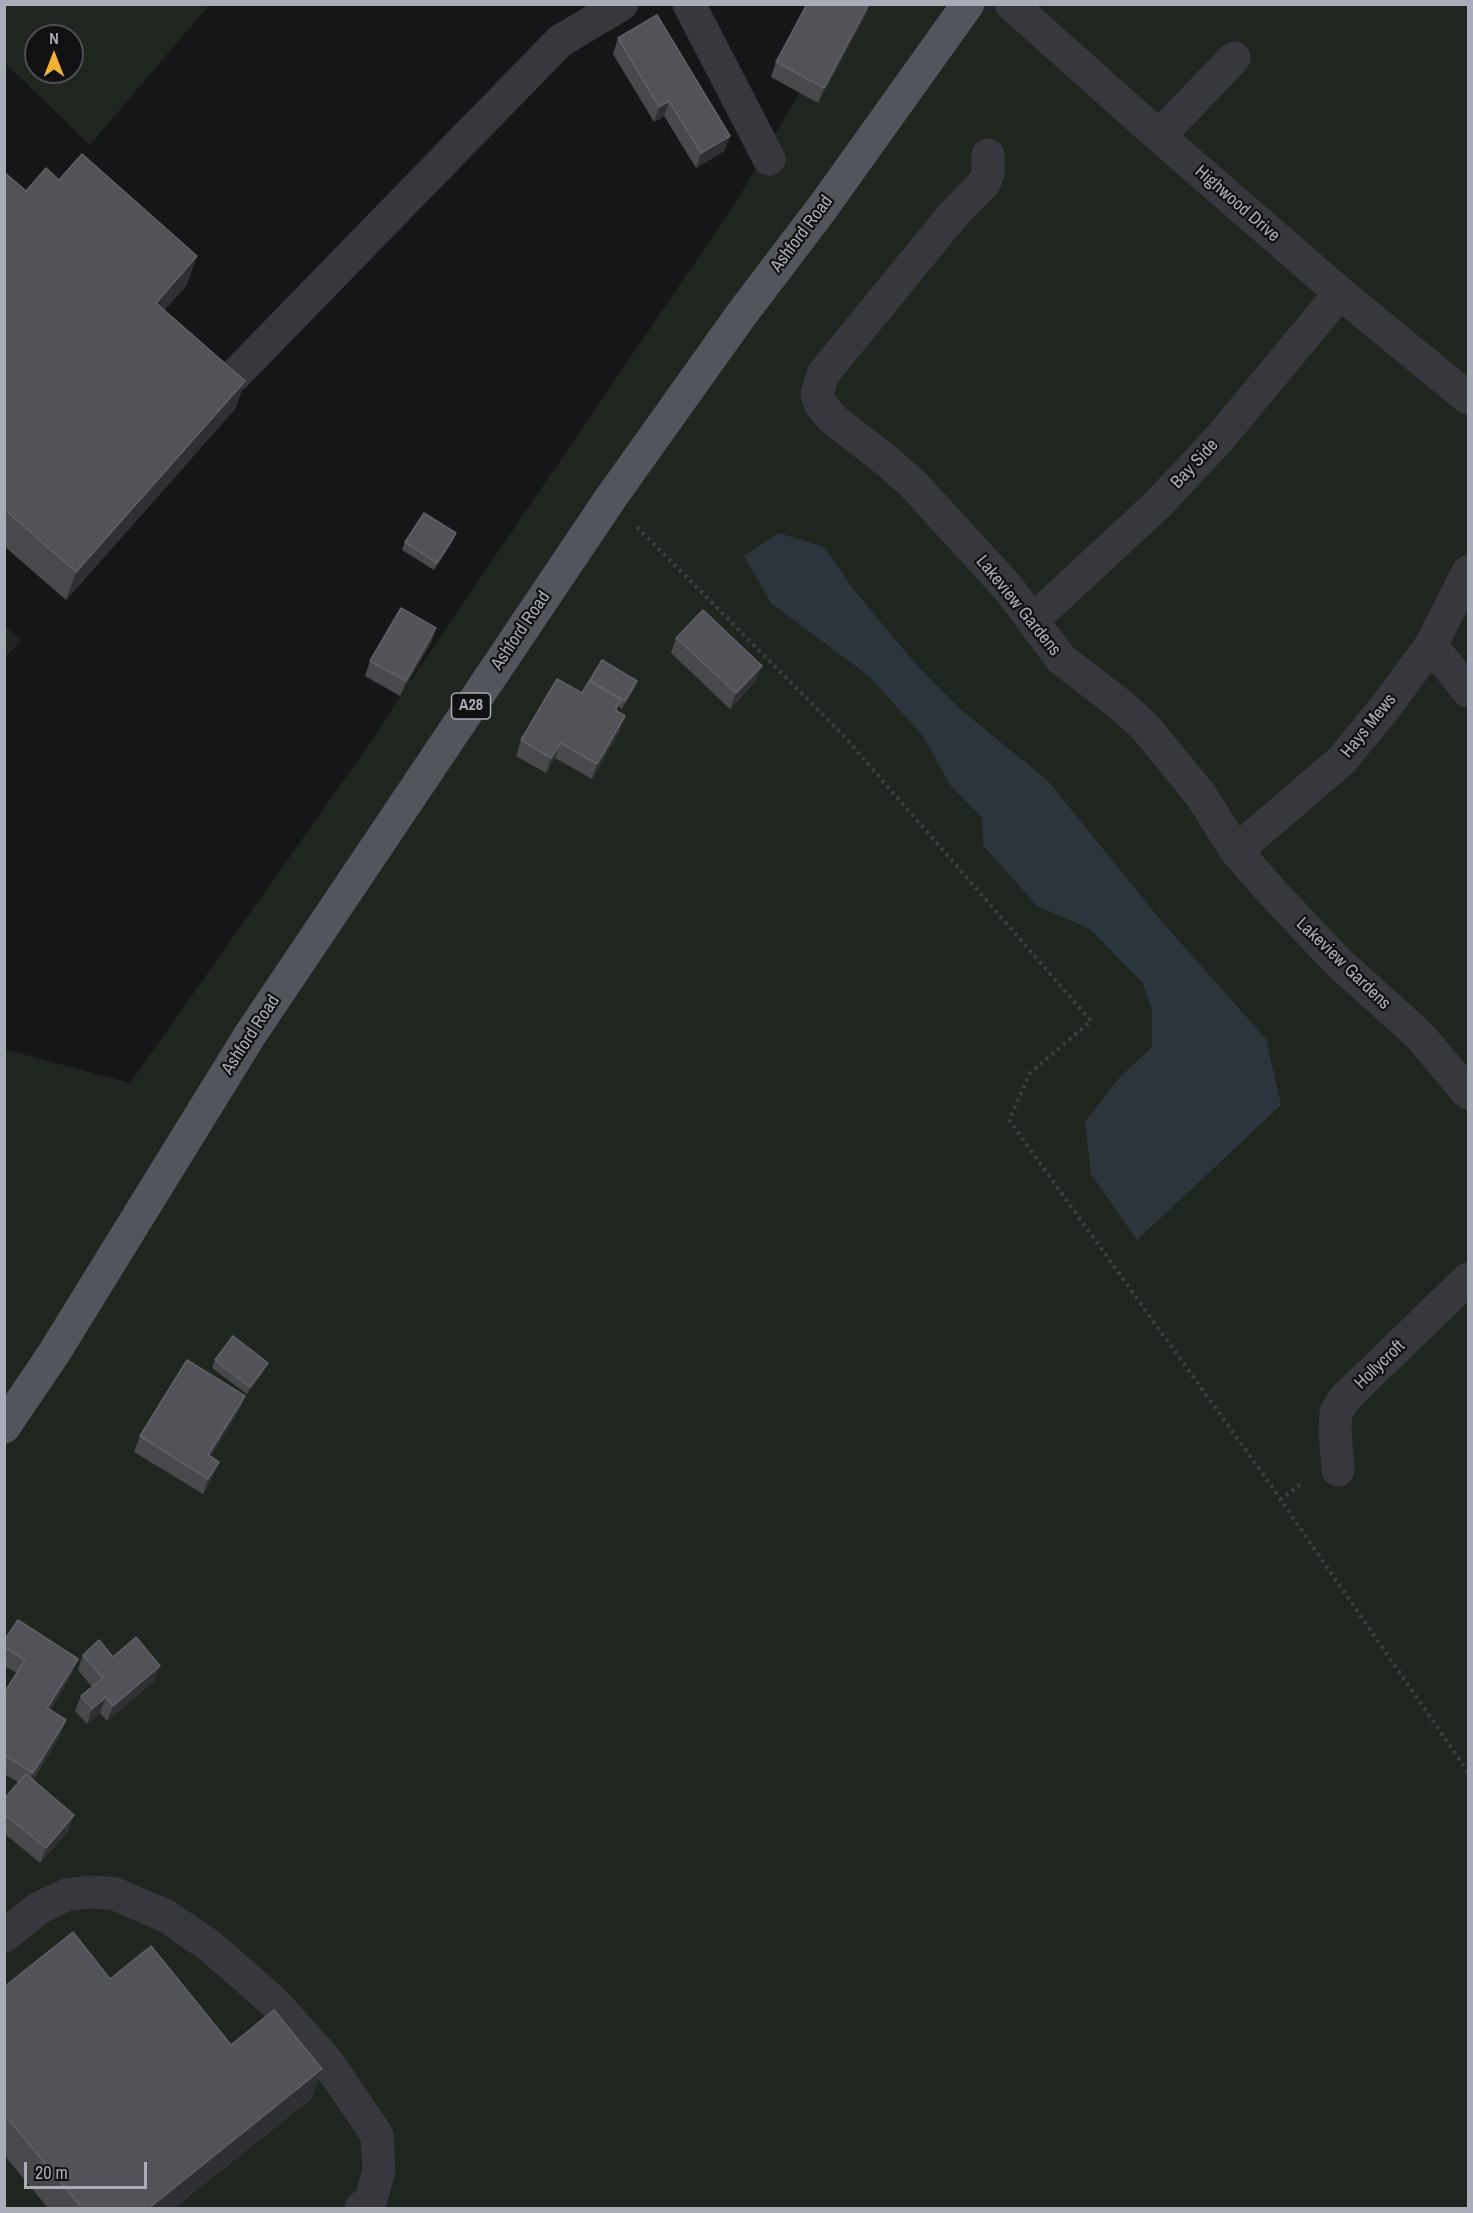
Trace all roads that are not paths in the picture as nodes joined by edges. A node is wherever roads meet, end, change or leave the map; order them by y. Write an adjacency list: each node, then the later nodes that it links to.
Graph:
1 (622, 4): 10 (street)
2 (689, 4): 8 (street)
3 (968, 4): 19 (main road, Ashford Road / A28)
4 (1011, 4): 6 (street, Highwood Drive)
5 (1234, 58): 6 (street)
6 (1159, 136): 9 (street, Highwood Drive)
7 (988, 155): 13 (street, Lakeview Gardens)
8 (769, 159)
9 (1340, 293): 11 (street, Highwood Drive); 13 (street, Bay Side)
10 (235, 375)
11 (1468, 398)
12 (1468, 572): 14 (street, Hays Mews)
13 (1033, 620): 16 (street, Lakeview Gardens)
14 (1431, 645): 15 (street); 16 (street, Hays Mews)
15 (1468, 691)
16 (1236, 851): 17 (street, Lakeview Gardens)
17 (1468, 1093)
18 (1468, 1279): 20 (street, Hollycroft)
19 (4, 1427)
20 (1338, 1470)
21 (4, 1936): 22 (street)
22 (361, 2208)

